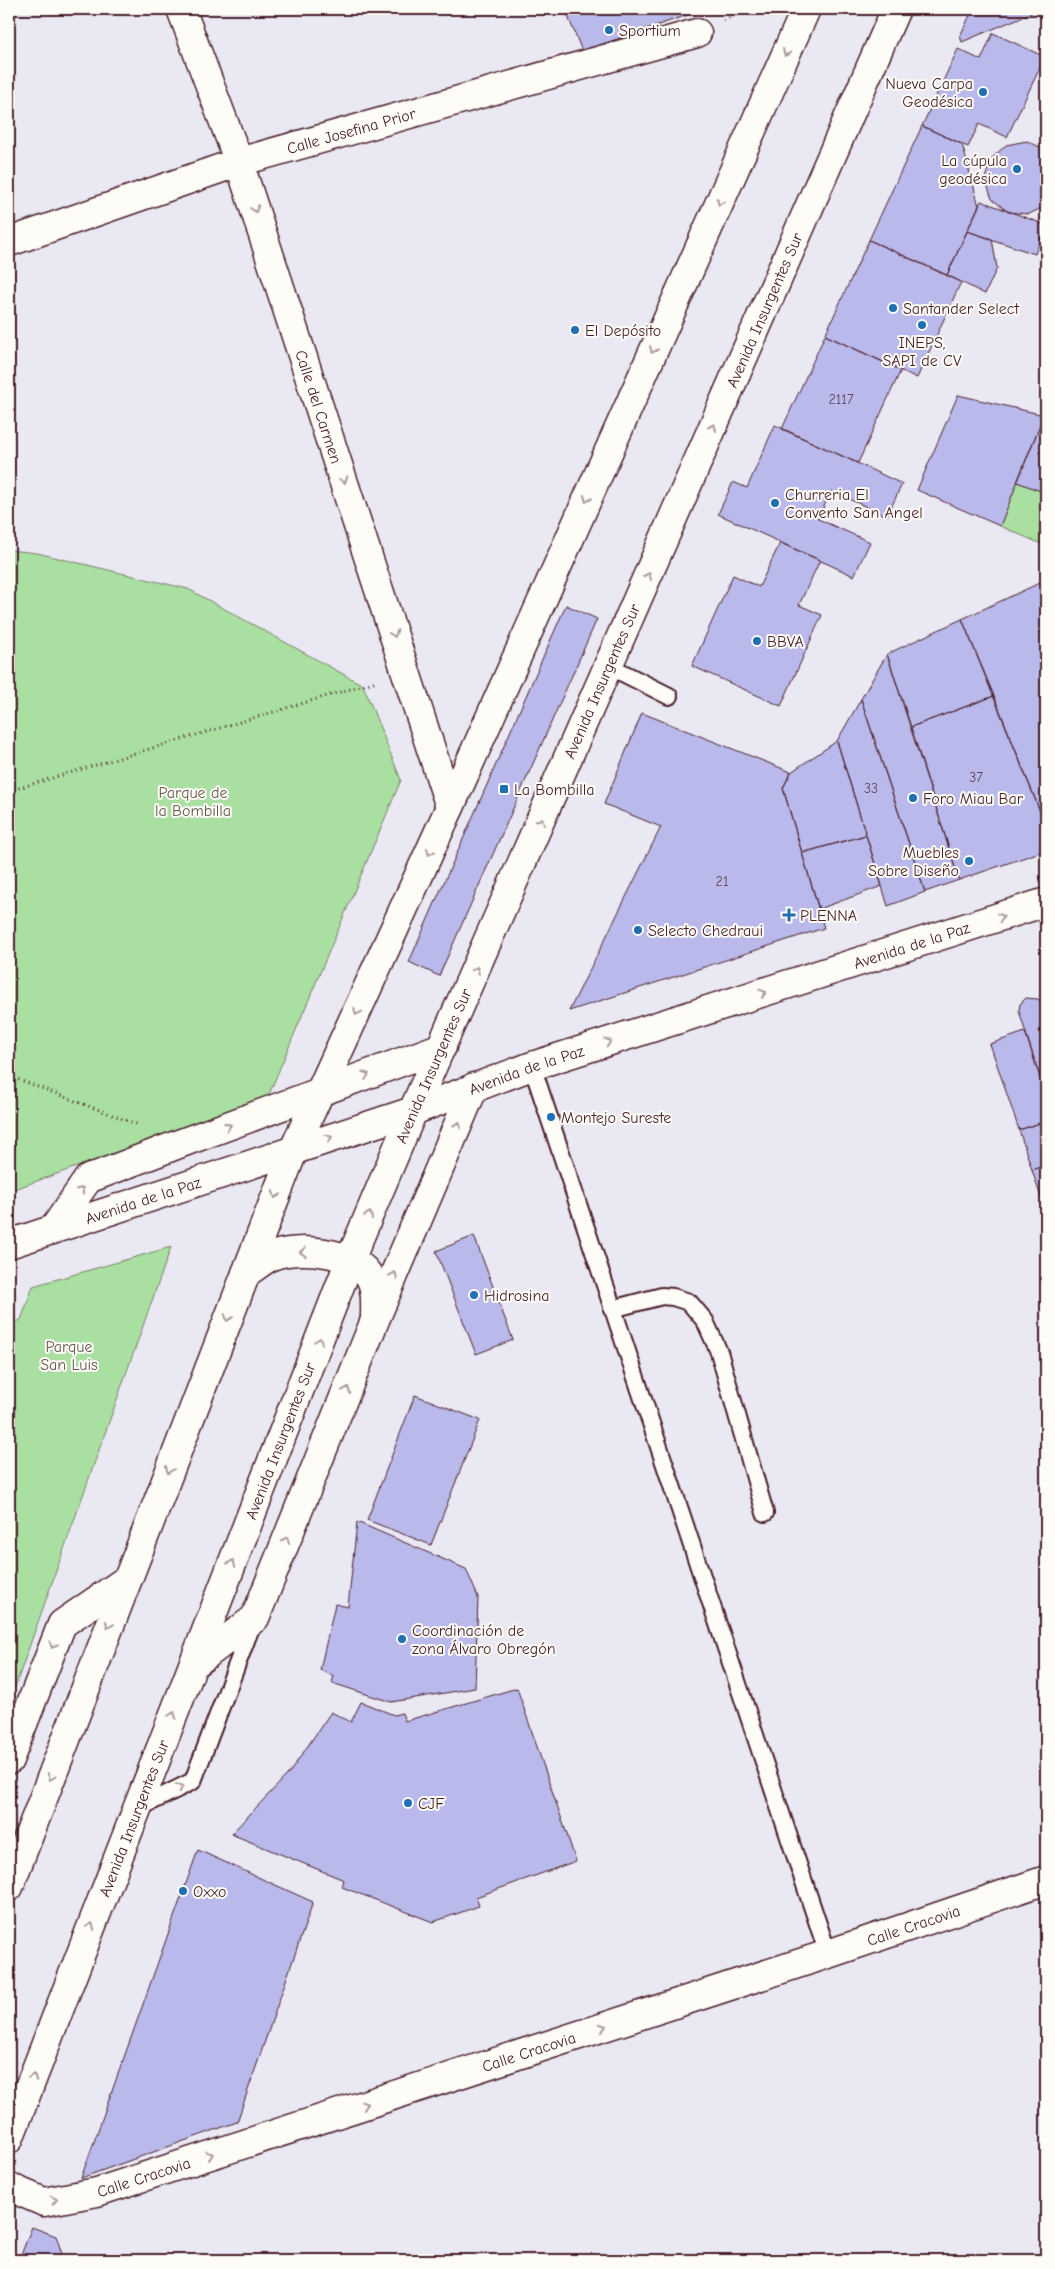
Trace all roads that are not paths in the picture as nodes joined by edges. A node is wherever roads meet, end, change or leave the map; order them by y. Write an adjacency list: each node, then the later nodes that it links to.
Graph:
1 (181, 9): 5 (main road, Calle del Carmen)
2 (806, 9): 9 (main road, one-way to 9)
3 (896, 9): 7 (main road, Avenida Insurgentes Sur, one-way to 3)
4 (697, 33): 5 (main road, Calle Josefina Prior)
5 (240, 162): 6 (main road, Calle Josefina Prior); 9 (main road, Calle del Carmen, one-way to 9)
6 (9, 242)
7 (609, 666): 8 (lane); 11 (main road, Avenida Insurgentes Sur, one-way to 7)
8 (669, 696)
9 (450, 808): 14 (main road, one-way to 14)
10 (1046, 902): 12 (main road, Avenida de la Paz, one-way to 10)
11 (442, 1047): 14 (main road, one-way to 11); 15 (main road, Avenida Insurgentes Sur)
12 (532, 1066): 13 (main road, Avenida de la Paz); 21 (lane)
13 (474, 1087): 15 (main road, Avenida de la Paz); 22 (main road, one-way to 13)
14 (320, 1092): 16 (main road); 17 (main road, one-way to 14)
15 (413, 1111): 16 (main road, Avenida de la Paz, one-way to 15); 19 (main road, Avenida Insurgentes Sur, one-way to 15)
16 (294, 1149): 17 (main road, Avenida de la Paz); 20 (main road, one-way to 20)
17 (53, 1230): 18 (main road, Avenida de la Paz)
18 (9, 1244)
19 (350, 1260): 20 (main road, one-way to 20); 22 (main road); 26 (main road, Avenida Insurgentes Sur, one-way to 19)
20 (246, 1273): 24 (main road, one-way to 24)
21 (612, 1309): 23 (lane); 31 (lane)
22 (375, 1320): 25 (main road, one-way to 22)
23 (765, 1513)
24 (126, 1580): 27 (main road, one-way to 27); 30 (main road, one-way to 30)
25 (254, 1618): 26 (main road); 28 (lane, one-way to 25)
26 (193, 1665): 28 (main road, Avenida Insurgentes Sur, one-way to 26)
27 (9, 1760)
28 (137, 1809): 32 (main road, Avenida Insurgentes Sur, one-way to 28)
29 (1046, 1880): 31 (main road, Calle Cracovia)
30 (9, 1887)
31 (828, 1954): 33 (main road, Calle Cracovia, one-way to 31)
32 (11, 2127)
33 (9, 2187)

